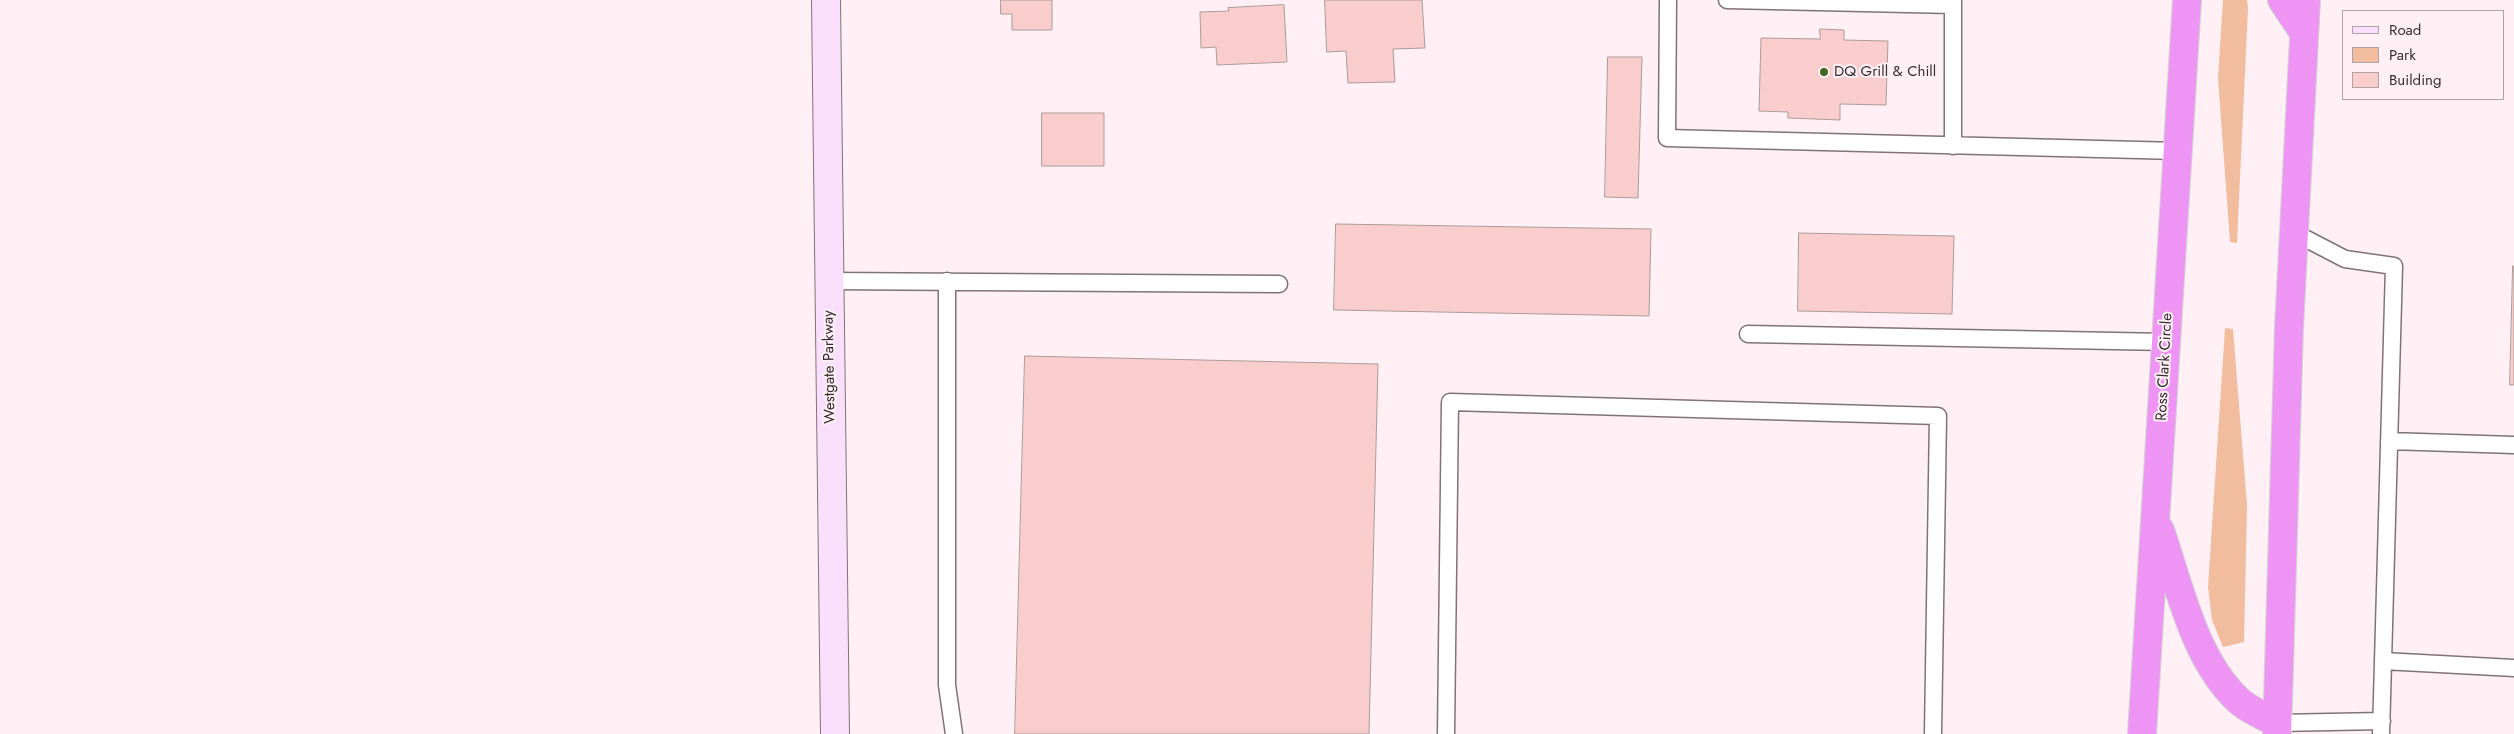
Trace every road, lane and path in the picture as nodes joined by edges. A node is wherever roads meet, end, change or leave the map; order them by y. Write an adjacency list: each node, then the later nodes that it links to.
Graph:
1 (826, 0): 12 (main road, Westgate Parkway)
2 (1668, 0): 9 (lane)
3 (1727, 0): 7 (lane)
4 (2187, 0): 10 (highway, Ross Clark Circle)
5 (2282, 0): 8 (highway)
6 (2306, 0): 8 (highway)
7 (1953, 2): 9 (lane)
8 (2304, 33): 11 (highway)
9 (1953, 146): 10 (lane)
10 (2178, 151): 16 (highway, Ross Clark Circle)
11 (2293, 232): 17 (lane); 23 (highway)
12 (828, 281): 13 (lane); 24 (main road, Westgate Parkway)
13 (947, 281): 14 (lane); 25 (lane)
14 (1279, 284)
15 (1748, 334): 16 (lane)
16 (2167, 342): 19 (highway, Ross Clark Circle)
17 (2390, 441): 18 (lane); 20 (lane)
18 (2514, 445)
19 (2156, 516): 23 (highway); 28 (highway, Ross Clark Circle)
20 (2384, 662): 21 (lane); 22 (lane)
21 (2514, 668)
22 (2382, 728): 23 (lane)
23 (2277, 729)
24 (835, 734)
25 (954, 734)
26 (1446, 734): 27 (lane)
27 (1933, 734)
28 (2142, 734)

